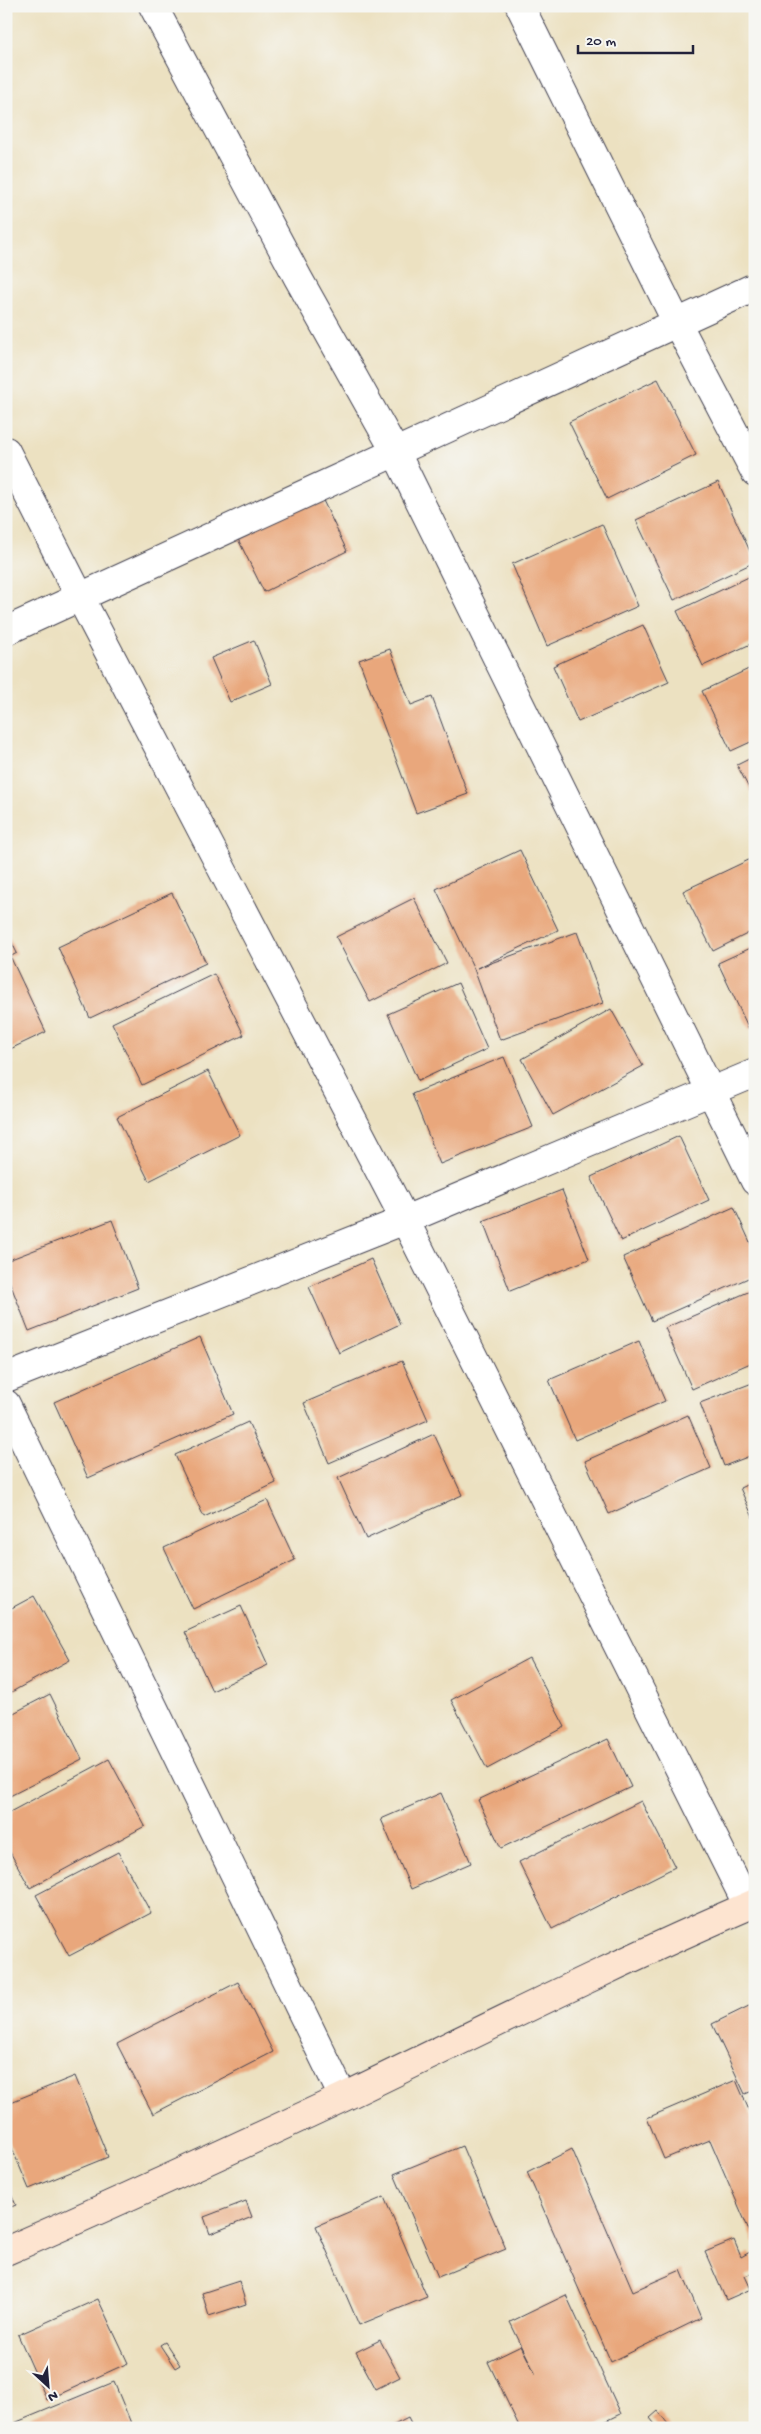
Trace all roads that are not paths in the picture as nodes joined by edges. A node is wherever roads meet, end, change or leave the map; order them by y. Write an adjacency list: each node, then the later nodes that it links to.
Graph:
1 (153, 6): 6 (street)
2 (520, 6): 4 (street)
3 (755, 286): 4 (street)
4 (677, 323): 6 (street); 7 (street)
5 (6, 451): 8 (street)
6 (396, 453): 8 (street); 11 (street)
7 (755, 472)
8 (80, 597): 9 (street); 13 (street)
9 (6, 631)
10 (755, 1073): 11 (street)
11 (710, 1092): 12 (street); 13 (street)
12 (755, 1181)
13 (405, 1220): 14 (street); 16 (street)
14 (6, 1378)
15 (6, 1404): 17 (street)
16 (751, 1905): 17 (street)
17 (343, 2097): 18 (street)
18 (6, 2251)

